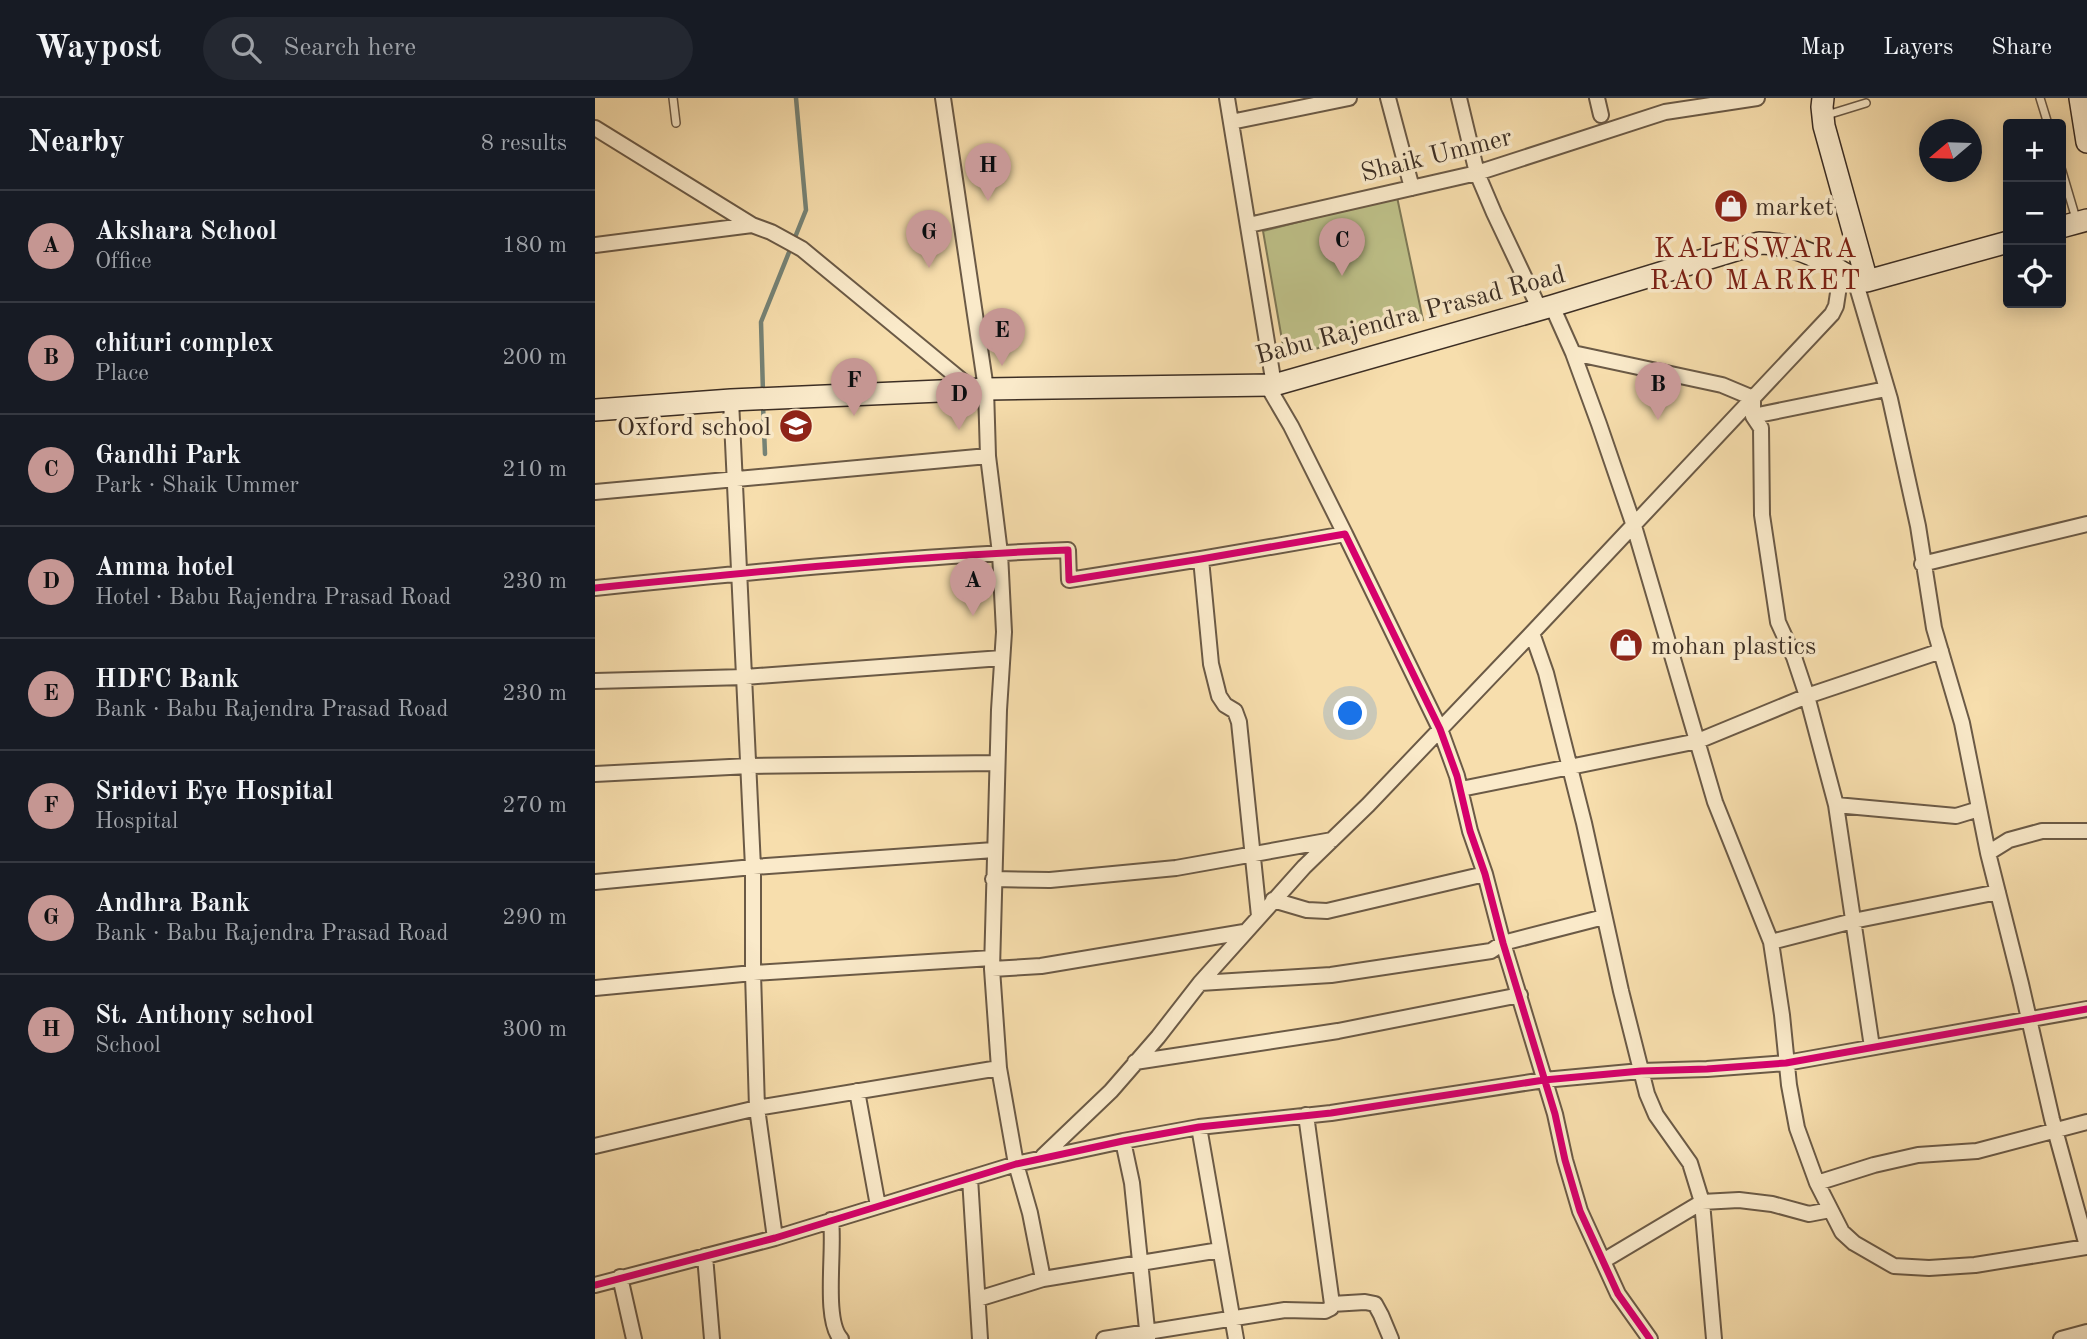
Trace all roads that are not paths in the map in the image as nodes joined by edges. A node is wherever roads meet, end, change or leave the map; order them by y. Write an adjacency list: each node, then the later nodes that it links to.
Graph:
1 (673, 98): 16 (lane)
2 (943, 98): 31 (street)
3 (1227, 98): 15 (street)
4 (1349, 98): 15 (street)
5 (1388, 98): 21 (street)
6 (1459, 98): 19 (street)
7 (1597, 98): 13 (street)
8 (1757, 98): 19 (street, Shaik Ummer)
9 (2040, 98): 14 (lane)
10 (2080, 98): 18 (street)
11 (1866, 103): 12 (lane)
12 (1823, 107): 27 (street)
13 (1601, 115)
14 (2046, 119)
15 (1231, 122): 24 (street)
16 (675, 123)
17 (595, 128): 23 (street)
18 (2087, 142)
19 (1478, 173): 21 (street, Shaik Ummer); 28 (street)
20 (2065, 182): 22 (lane)
21 (1412, 188): 24 (street, Shaik Ummer)
22 (2075, 223)
23 (752, 225): 26 (street); 31 (street)
24 (1249, 225): 30 (street)
25 (2003, 243): 27 (street)
26 (595, 245)
27 (1854, 278): 28 (street, Babu Rajendra Prasad Road); 32 (street); 33 (street)
28 (1546, 308): 29 (street); 30 (street, Babu Rajendra Prasad Road)
29 (1573, 353): 33 (street); 41 (street)
30 (1271, 385): 31 (street, Babu Rajendra Prasad Road); 42 (street)
31 (979, 389): 34 (street, Babu Rajendra Prasad Road); 37 (street)
32 (1886, 389): 36 (street); 45 (street)
33 (1753, 398): 36 (street); 41 (street)
34 (731, 400): 35 (street, Babu Rajendra Prasad Road); 38 (street)
35 (595, 410)
36 (1753, 416): 53 (street)
37 (988, 456): 38 (street); 43 (street)
38 (735, 480): 39 (street); 46 (street)
39 (595, 492)
40 (2087, 524): 45 (street)
41 (1634, 526): 48 (street); 55 (street)
42 (1345, 534): 44 (street); 54 (street)
43 (1000, 552): 44 (street); 46 (street); 50 (street)
44 (1201, 559): 67 (street)
45 (1922, 564): 49 (street)
46 (741, 574): 47 (street); 51 (street)
47 (595, 588)
48 (1532, 633): 54 (street); 58 (street)
49 (1941, 651): 53 (street); 62 (street)
50 (1002, 658): 51 (street); 56 (street)
51 (745, 677): 52 (street); 57 (street)
52 (595, 681)
53 (1807, 696): 55 (street); 61 (street)
54 (1440, 729): 60 (street); 64 (street)
55 (1698, 741): 58 (street); 78 (street)
56 (997, 763): 57 (street); 65 (street)
57 (749, 766): 59 (street); 68 (street)
58 (1569, 767): 60 (street); 75 (street)
59 (595, 774)
60 (1461, 789): 69 (street)
61 (1836, 805): 62 (street); 76 (street)
62 (1979, 809): 66 (street)
63 (2087, 831): 66 (street)
64 (1332, 840): 67 (street); 73 (street)
65 (994, 850): 68 (street); 70 (street)
66 (1988, 853): 72 (street)
67 (1252, 854): 70 (street); 74 (street)
68 (753, 867): 71 (street); 81 (street)
69 (1485, 874): 73 (street); 79 (street)
70 (993, 879): 80 (street)
71 (595, 882)
72 (1998, 892): 76 (street); 86 (street)
73 (1273, 900): 74 (street)
74 (1259, 916): 77 (street)
75 (1604, 917): 79 (street); 91 (street)
76 (1853, 921): 78 (street); 87 (street)
77 (1244, 932): 80 (street); 82 (street)
78 (1771, 942): 89 (street)
79 (1503, 943): 82 (street); 84 (street)
80 (992, 964): 81 (street); 90 (street)
81 (753, 973): 83 (street); 94 (street)
82 (1200, 983): 88 (street)
83 (595, 988)
84 (1520, 995): 88 (street); 92 (street)
85 (2087, 1009): 86 (street)
86 (2029, 1020): 87 (street); 98 (street)
87 (1873, 1047): 89 (street)
88 (1135, 1062): 101 (street)
89 (1786, 1063): 91 (street); 104 (street)
90 (999, 1068): 93 (street); 102 (street)
91 (1641, 1071): 92 (street); 105 (street)
92 (1544, 1080): 95 (street); 113 (street)
93 (857, 1091): 94 (street); 106 (street)
94 (757, 1108): 100 (street); 109 (street)
95 (1306, 1115): 97 (street); 119 (street)
96 (2087, 1122): 98 (street)
97 (1199, 1128): 99 (street); 111 (street)
98 (2055, 1129): 104 (street); 110 (street)
99 (1123, 1141): 101 (street); 114 (street)
100 (595, 1146)
101 (1042, 1157): 102 (street)
102 (1016, 1164): 103 (street); 116 (street)
103 (970, 1178): 106 (street); 118 (street)
104 (1817, 1184): 107 (street)
105 (1702, 1202): 107 (street); 113 (street); 131 (street)
106 (878, 1206): 108 (street)
107 (1830, 1210): 110 (street)
108 (831, 1220): 109 (street); 125 (street)
109 (775, 1238): 112 (street)
110 (2087, 1247)
111 (1220, 1250): 114 (street); 120 (street)
112 (705, 1255): 115 (street); 124 (street)
113 (1603, 1261): 130 (street)
114 (1141, 1262): 116 (street); 122 (street)
115 (621, 1277): 117 (street); 123 (street)
116 (1043, 1279): 118 (street)
117 (595, 1285)
118 (978, 1299): 126 (street)
119 (1332, 1304): 120 (street); 129 (street)
120 (1233, 1319): 122 (street); 128 (street)
121 (2087, 1332): 132 (street)
122 (1148, 1336): 127 (street)
123 (634, 1339)
124 (712, 1339)
125 (841, 1339)
126 (980, 1339)
127 (1104, 1339)
128 (1236, 1339)
129 (1391, 1339)
130 (1650, 1339)
131 (1714, 1339)
132 (2061, 1339)

